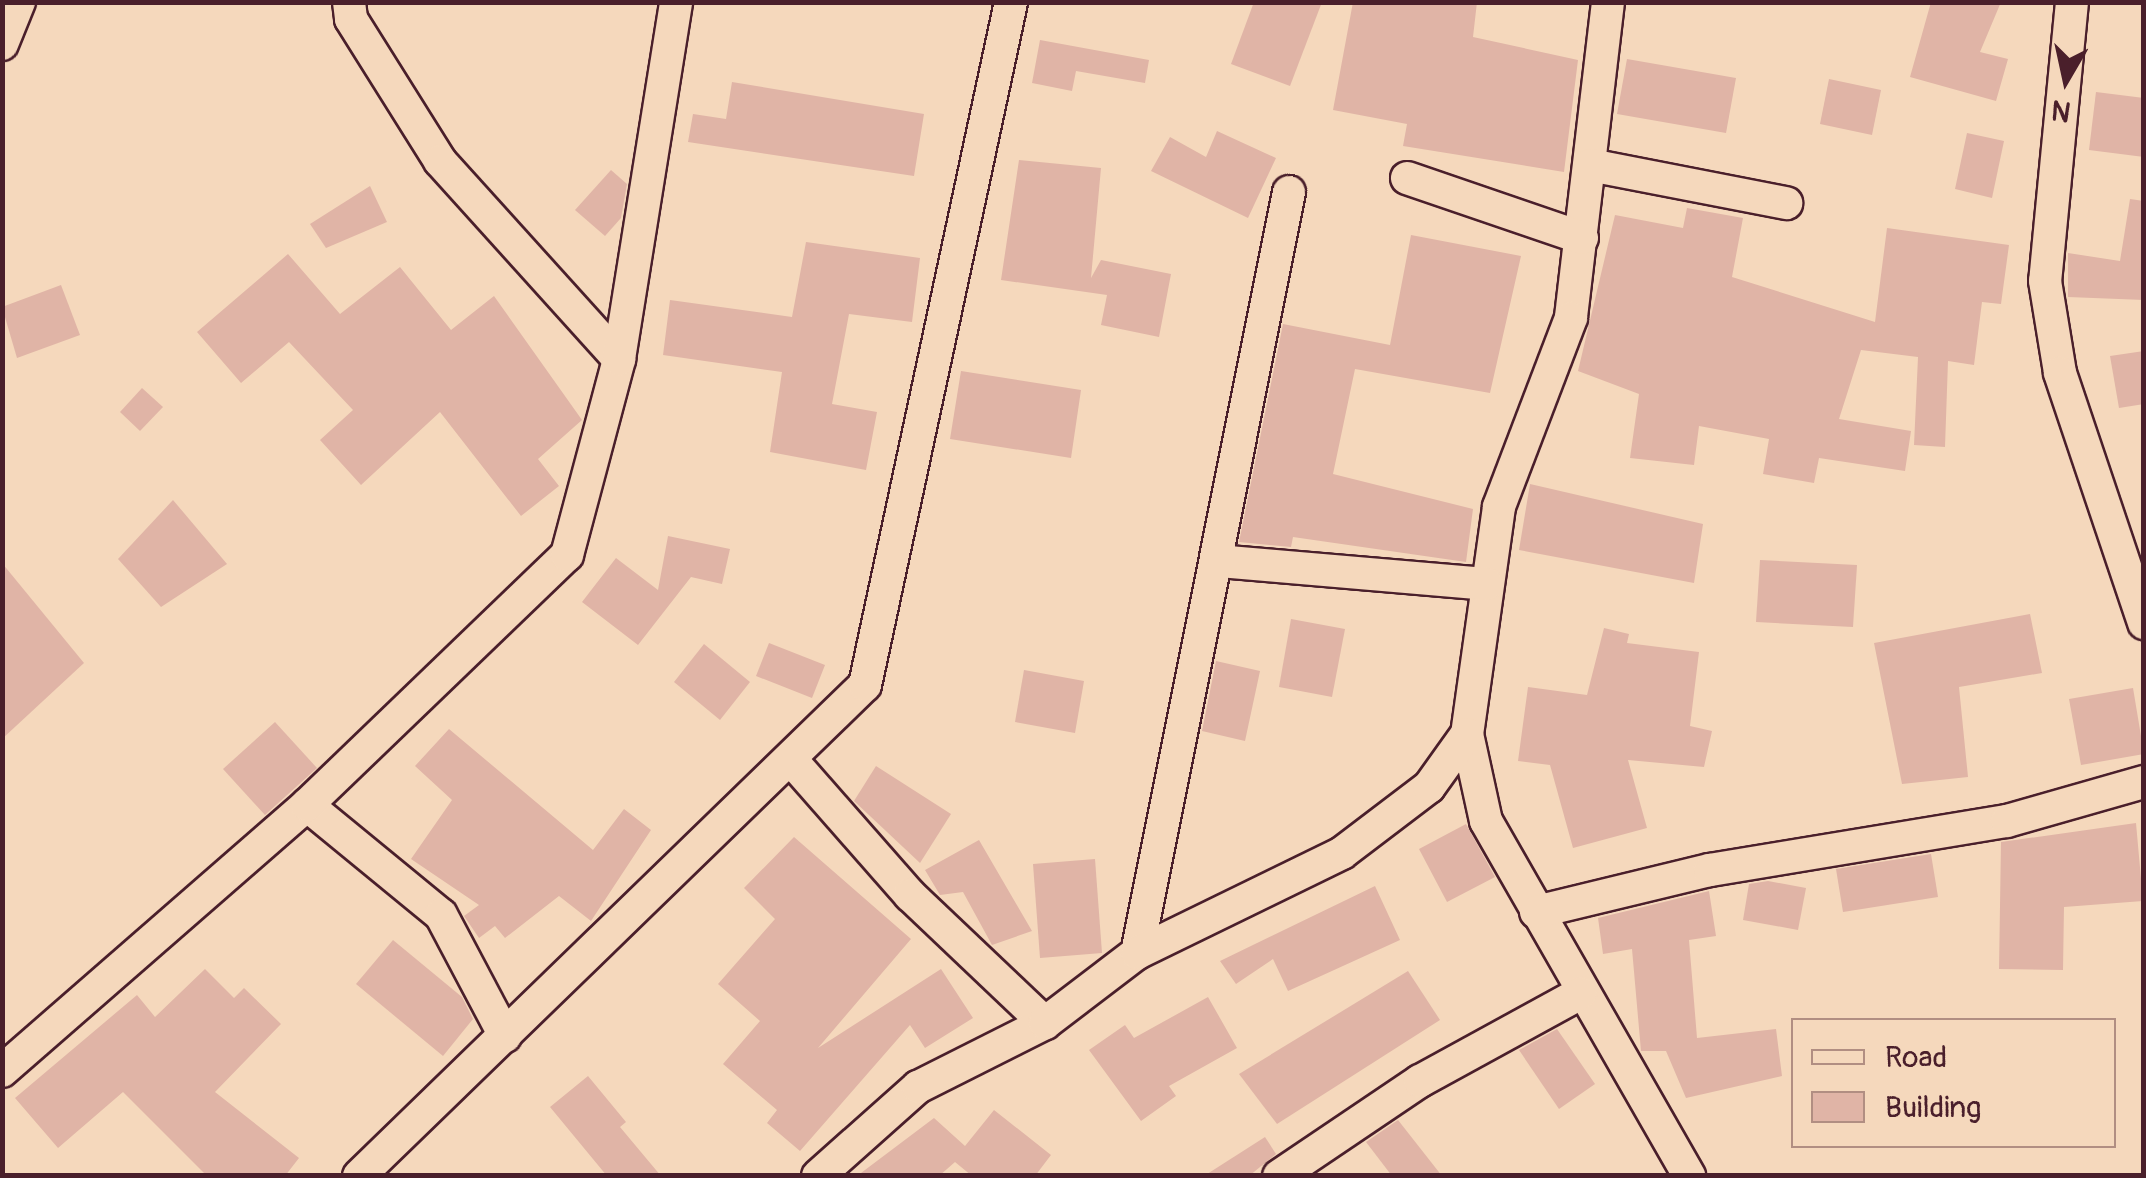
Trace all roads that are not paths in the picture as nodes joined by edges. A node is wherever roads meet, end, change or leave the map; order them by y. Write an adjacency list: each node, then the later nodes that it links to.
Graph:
1 (19, 2): 7 (street)
2 (349, 2): 13 (street)
3 (676, 2): 13 (street)
4 (1011, 2): 18 (street)
5 (1608, 2): 8 (street)
6 (2072, 2): 16 (street)
7 (2, 44)
8 (1590, 165): 11 (street); 12 (street)
9 (1407, 178): 12 (street)
10 (1290, 192): 14 (street)
11 (1786, 203)
12 (1582, 238): 15 (street)
13 (619, 359): 20 (street)
14 (1218, 561): 15 (street); 22 (street)
15 (1486, 584): 17 (street)
16 (2144, 623)
17 (1467, 734): 21 (street); 22 (street)
18 (794, 763): 24 (street); 25 (street)
19 (2144, 782): 21 (street)
20 (307, 805): 25 (street); 26 (street)
21 (1536, 912): 23 (street)
22 (1137, 952): 24 (street)
23 (1580, 993): 29 (street); 30 (street)
24 (1045, 1023): 28 (street)
25 (506, 1036): 27 (street)
26 (2, 1070)
27 (360, 1176)
28 (818, 1176)
29 (1279, 1176)
30 (1689, 1176)

